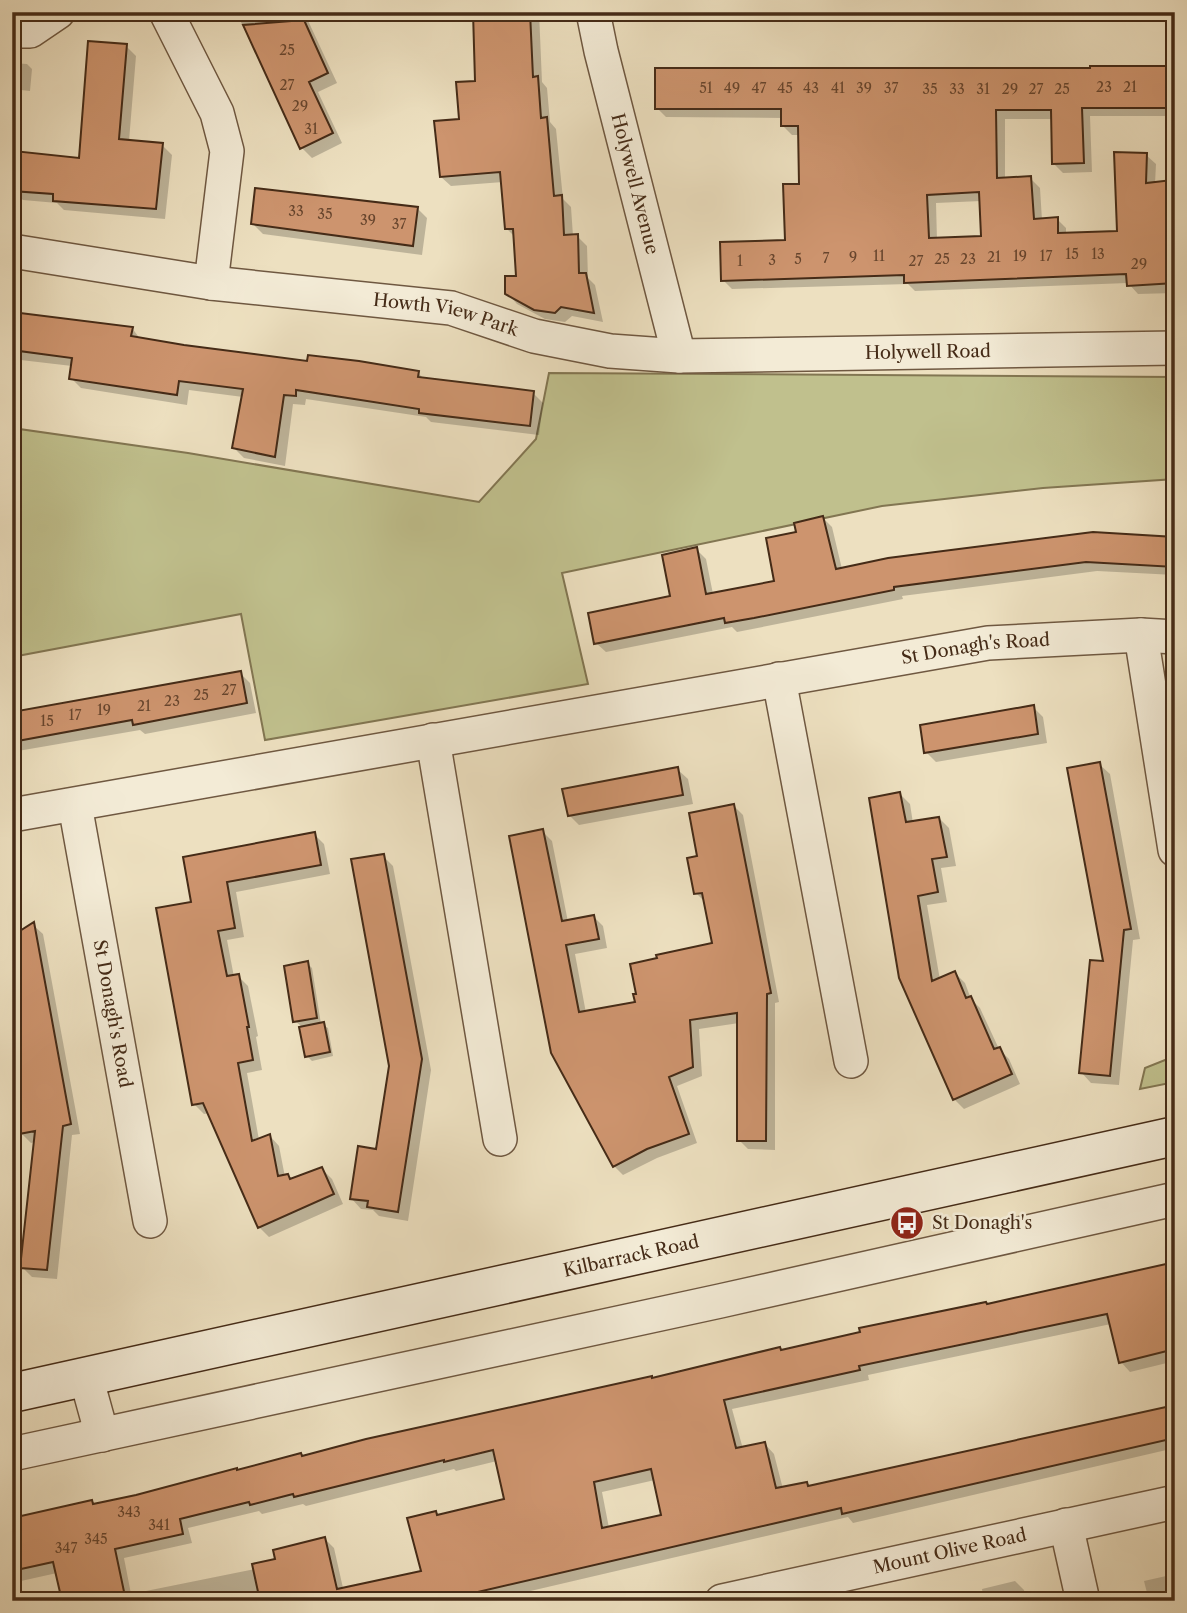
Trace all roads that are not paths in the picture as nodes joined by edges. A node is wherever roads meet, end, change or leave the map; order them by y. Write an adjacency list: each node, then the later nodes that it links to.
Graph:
1 (58, 12): 4 (street)
2 (166, 12): 6 (street)
3 (593, 12): 8 (street, Holywell Avenue)
4 (12, 31)
5 (12, 251): 6 (street, Howth View Park)
6 (211, 283): 8 (street, Howth View Park)
7 (1175, 348): 8 (street, Holywell Road)
8 (679, 356)
9 (1141, 635): 10 (street, St Donagh's Road); 11 (street, St Donagh's Road); 15 (street)
10 (1175, 637)
11 (779, 678): 12 (street, St Donagh's Road); 16 (street)
12 (433, 740): 13 (street, St Donagh's Road); 18 (street)
13 (75, 805): 14 (street, St Donagh's Road); 20 (street, St Donagh's Road)
14 (12, 815)
15 (1175, 850)
16 (851, 1060)
17 (1175, 1136): 21 (main road, Kilbarrack Road)
18 (500, 1139)
19 (1175, 1199): 23 (street)
20 (150, 1221)
21 (86, 1377): 22 (main road, Kilbarrack Road); 23 (street)
22 (12, 1393)
23 (102, 1435): 24 (street)
24 (12, 1454)
25 (1175, 1502): 26 (street, Mount Olive Road)
26 (1066, 1525): 27 (street, Mount Olive Road); 28 (street)
27 (722, 1601)
28 (1083, 1601)

